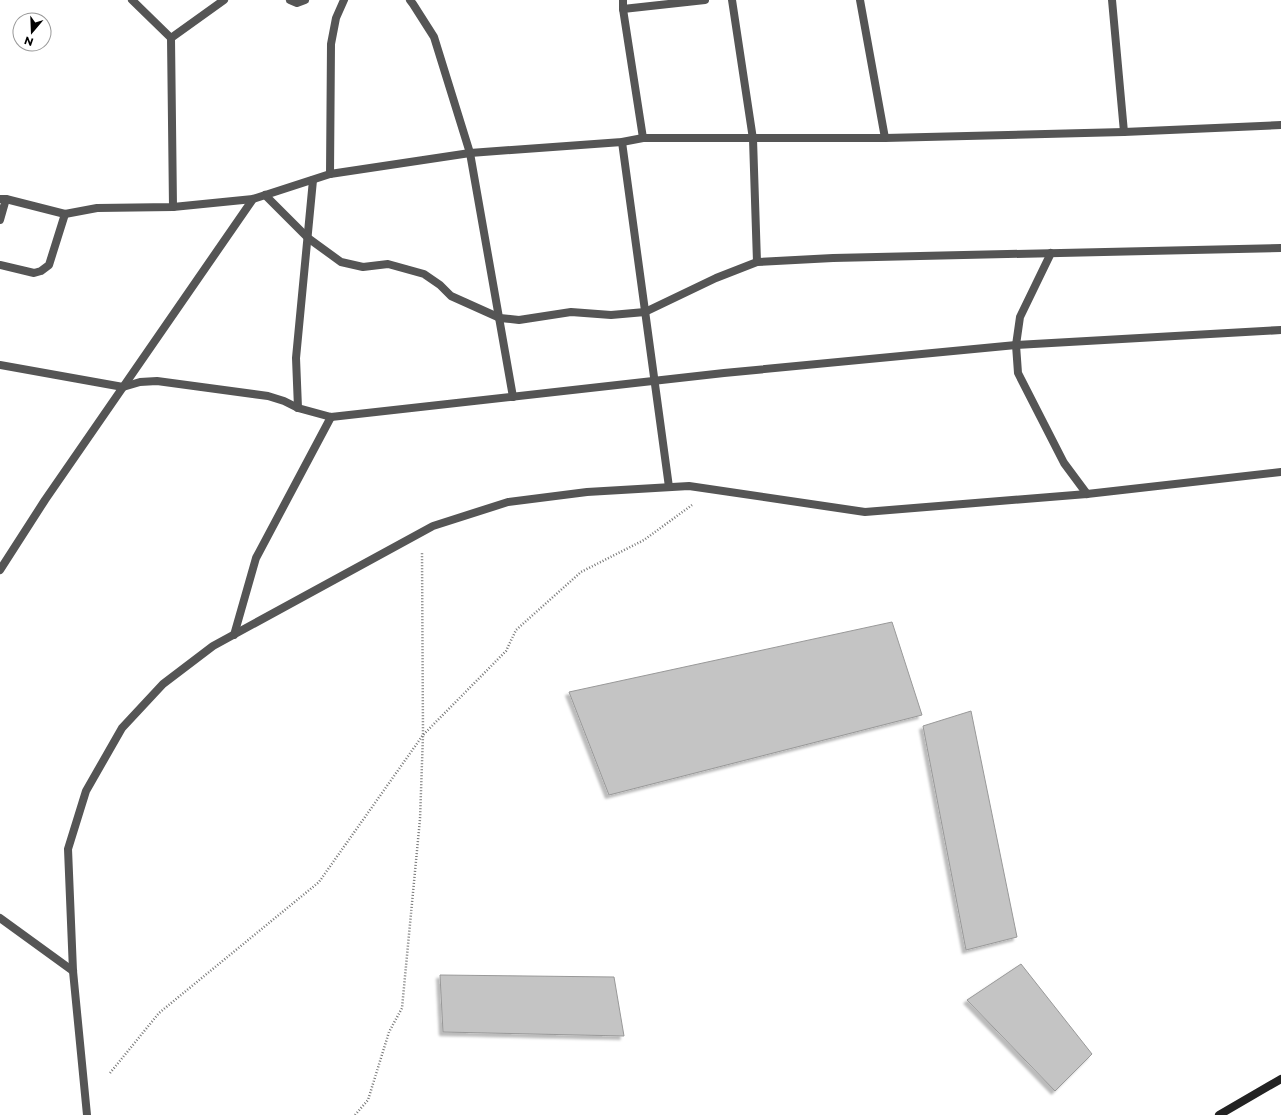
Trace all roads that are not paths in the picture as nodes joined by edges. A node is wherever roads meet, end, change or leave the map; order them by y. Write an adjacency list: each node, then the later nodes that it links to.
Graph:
1 (132, 0): 13 (street)
2 (224, 0): 13 (street)
3 (290, 0): 4 (street)
4 (305, 0)
5 (344, 0): 21 (street)
6 (410, 0): 20 (street)
7 (623, 0): 12 (street)
8 (704, 0): 12 (street)
9 (732, 0): 18 (street)
10 (860, 0): 17 (street)
11 (1112, 0): 15 (street)
12 (623, 9): 16 (street)
13 (171, 38): 26 (street)
14 (1281, 125): 15 (street)
15 (1124, 132): 17 (street)
16 (643, 138): 18 (street); 19 (street)
17 (885, 138): 18 (street)
18 (753, 139): 32 (street)
19 (622, 142): 20 (street); 34 (street)
20 (470, 153): 21 (street); 35 (street)
21 (330, 174): 22 (street)
22 (313, 180): 23 (street); 29 (street)
23 (265, 195): 25 (street); 29 (street)
24 (3, 199): 27 (street); 28 (street)
25 (252, 199): 26 (street); 40 (street)
26 (173, 207): 27 (street)
27 (64, 214): 33 (street)
28 (0, 220)
29 (308, 238): 35 (street); 42 (street)
30 (1281, 248): 31 (street)
31 (1052, 253): 32 (street); 37 (street)
32 (757, 262): 34 (street)
33 (0, 265)
34 (645, 312): 35 (street); 39 (street)
35 (500, 318): 41 (street)
36 (1281, 330): 37 (street)
37 (1016, 345): 39 (street); 46 (street)
38 (0, 365): 40 (street)
39 (654, 381): 41 (street); 45 (street)
40 (123, 387): 42 (street); 47 (street)
41 (513, 397): 43 (street)
42 (298, 408): 43 (street)
43 (332, 417): 48 (street)
44 (1281, 472): 46 (street)
45 (669, 487): 46 (street); 48 (street)
46 (1087, 494)
47 (0, 570)
48 (234, 635): 50 (street)
49 (0, 918): 50 (street)
50 (73, 971): 52 (street)
51 (1281, 1079): 53 (main road)
52 (87, 1115)
53 (1219, 1115)

